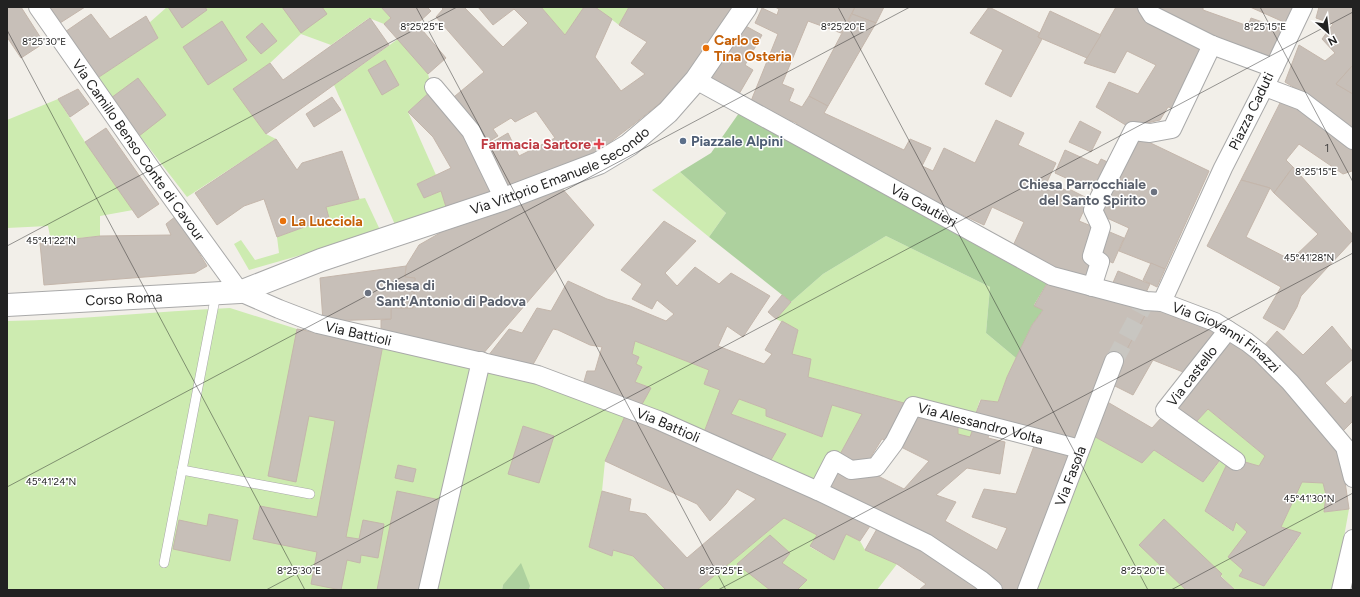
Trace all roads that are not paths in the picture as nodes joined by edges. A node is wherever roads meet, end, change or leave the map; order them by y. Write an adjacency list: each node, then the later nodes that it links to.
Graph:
1 (38, 7): 14 (street, Via Camillo Benso Conte di Cavour)
2 (746, 7): 7 (street, Via Vittorio Emanuele Secondo)
3 (1147, 7): 5 (street, Piazza Caduti)
4 (1303, 7): 6 (street)
5 (1212, 45): 6 (street, Piazza Caduti); 13 (street)
6 (1274, 68): 8 (street, Piazza Caduti)
7 (696, 80): 12 (street, Via Vittorio Emanuele Secondo); 13 (street, Via Gautieri)
8 (1265, 86): 10 (street); 11 (street, Piazza Caduti)
9 (434, 87): 12 (street)
10 (1353, 140)
11 (1223, 168): 16 (street, Via Giovanni Finazzi)
12 (504, 199): 14 (street, Via Vittorio Emanuele Secondo)
13 (1092, 287): 16 (street, Via Gautieri)
14 (240, 292): 15 (street, Corso Roma); 19 (street, Via Battioli)
15 (217, 293): 17 (street, Corso Roma); 23 (lane)
16 (1162, 302): 18 (street, Via Giovanni Finazzi)
17 (7, 305)
18 (1228, 330): 22 (street, Via castello); 24 (street, Via Giovanni Finazzi)
19 (481, 361): 25 (street, Via Battioli); 29 (street)
20 (1114, 361): 21 (street, Via Fasola)
21 (1080, 449): 25 (street, Via Alessandro Volta); 31 (street, Via Fasola)
22 (1236, 461)
23 (182, 470): 26 (lane); 28 (lane)
24 (1353, 478)
25 (818, 491): 30 (street, Via Battioli)
26 (310, 494)
27 (1353, 538): 32 (street)
28 (164, 563)
29 (428, 590)
30 (993, 590)
31 (1026, 590)
32 (1341, 590)

